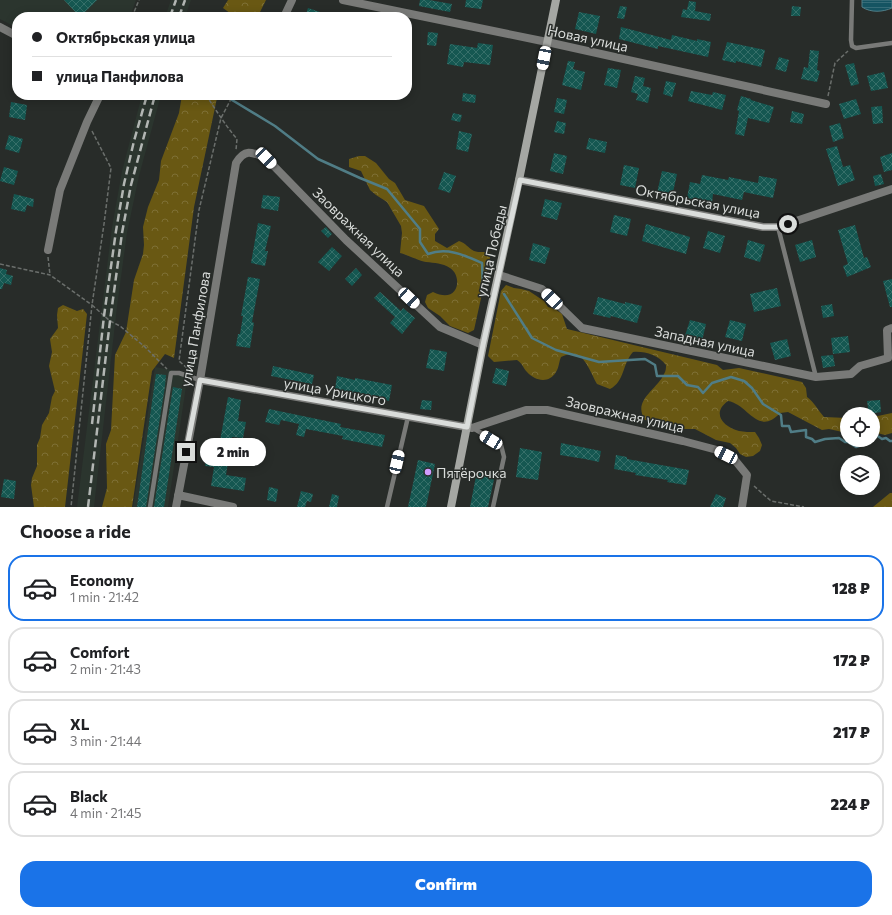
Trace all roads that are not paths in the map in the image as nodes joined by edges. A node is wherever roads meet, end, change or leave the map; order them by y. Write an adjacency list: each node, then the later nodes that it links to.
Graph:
1 (292, 0): 5 (street)
2 (343, 0): 6 (street, Новая улица)
3 (556, 0): 10 (street, улица Победы)
4 (852, 0): 11 (lane)
5 (286, 12)
6 (401, 12)
7 (412, 14): 10 (street, Новая улица)
8 (0, 27): 9 (street)
9 (12, 33)
10 (547, 42): 13 (street, Новая улица); 15 (street, улица Победы)
11 (892, 43)
12 (98, 100): 18 (street)
13 (826, 104)
14 (240, 157): 21 (street, Заовражная улица); 23 (street, улица Панфилова)
15 (520, 180): 17 (street, Октябрьская улица); 19 (street, улица Победы)
16 (892, 189): 17 (street, Октябрьская улица)
17 (778, 227): 22 (lane)
18 (48, 250)
19 (499, 275): 21 (street, улица Победы); 22 (street, Западная улица)
20 (892, 328): 22 (street, Западная улица)
21 (483, 345): 25 (street, улица Победы)
22 (816, 377)
23 (200, 380): 24 (street, улица Урицкого); 26 (street, улица Панфилова); 27 (lane)
24 (408, 416): 25 (street, улица Урицкого); 30 (lane)
25 (469, 428): 31 (street, улица Победы); 32 (lane); 33 (street, Заовражная улица)
26 (178, 495): 28 (street, улица Панфилова); 29 (street)
27 (150, 507)
28 (176, 507)
29 (234, 507)
30 (387, 507)
31 (451, 507)
32 (493, 507)
33 (742, 507)

